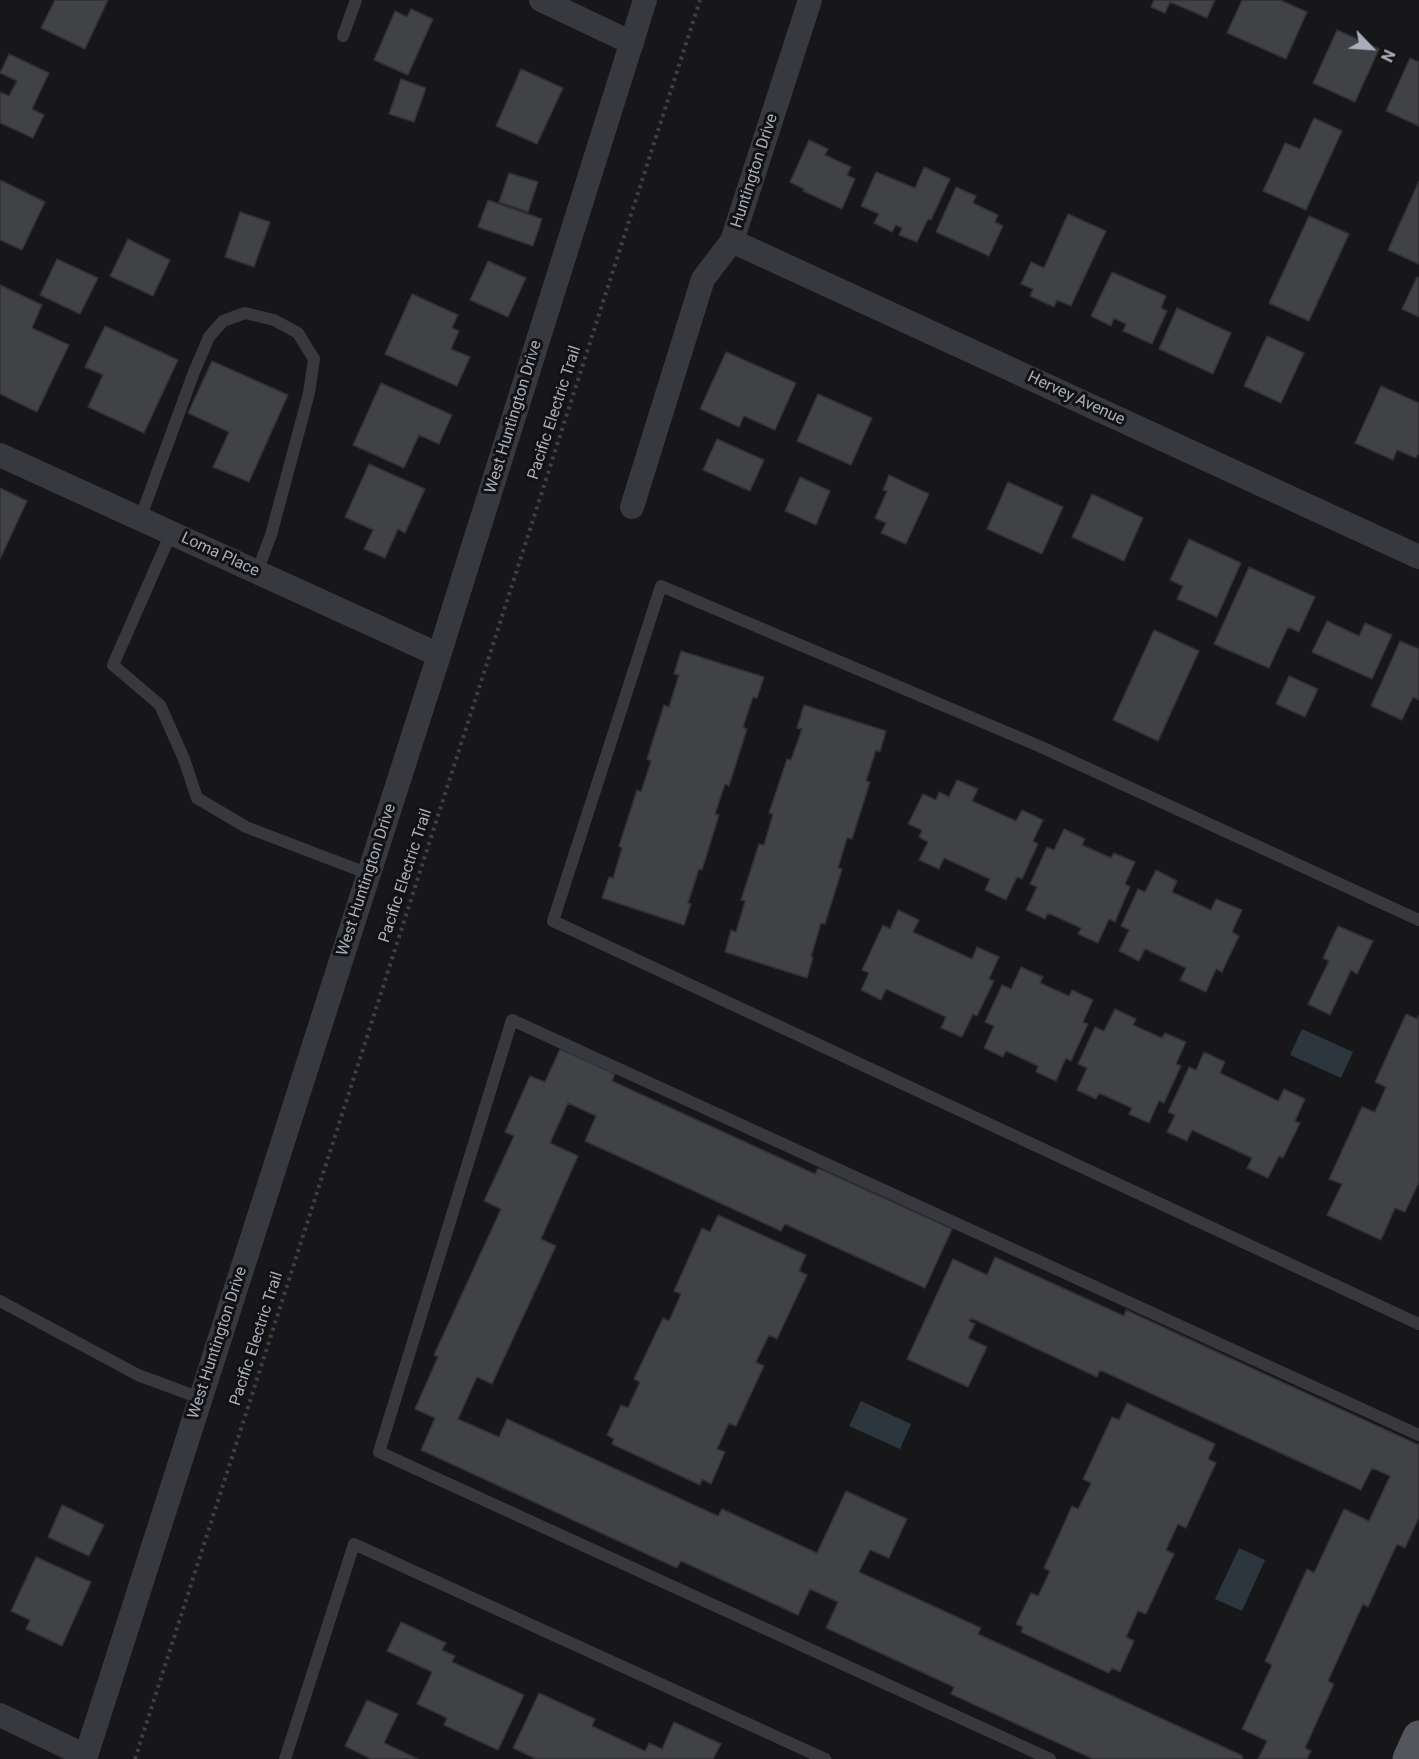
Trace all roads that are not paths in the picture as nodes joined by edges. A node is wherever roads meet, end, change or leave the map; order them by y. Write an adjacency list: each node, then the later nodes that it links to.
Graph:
1 (356, 0): 5 (lane)
2 (541, 0): 6 (street)
3 (645, 0): 6 (street, West Huntington Drive)
4 (810, 0): 7 (street, Huntington Drive)
5 (343, 36)
6 (632, 43): 14 (street, West Huntington Drive)
7 (732, 241): 9 (street, Huntington Drive); 12 (street, Hervey Avenue)
8 (0, 455): 10 (street, Loma Place)
9 (632, 507)
10 (140, 519): 11 (street, Loma Place); 13 (lane)
11 (171, 532): 13 (street, Loma Place); 15 (lane)
12 (1419, 557)
13 (256, 572): 14 (street, Loma Place)
14 (439, 655): 15 (street, West Huntington Drive)
15 (369, 874): 19 (street, West Huntington Drive)
16 (1419, 920): 18 (lane)
17 (0, 1301): 19 (lane)
18 (1419, 1324)
19 (200, 1398): 22 (street, West Huntington Drive)
20 (1419, 1435): 25 (lane)
21 (0, 1715): 22 (street)
22 (85, 1757)
23 (285, 1759): 24 (lane)
24 (825, 1759)
25 (1050, 1759)

